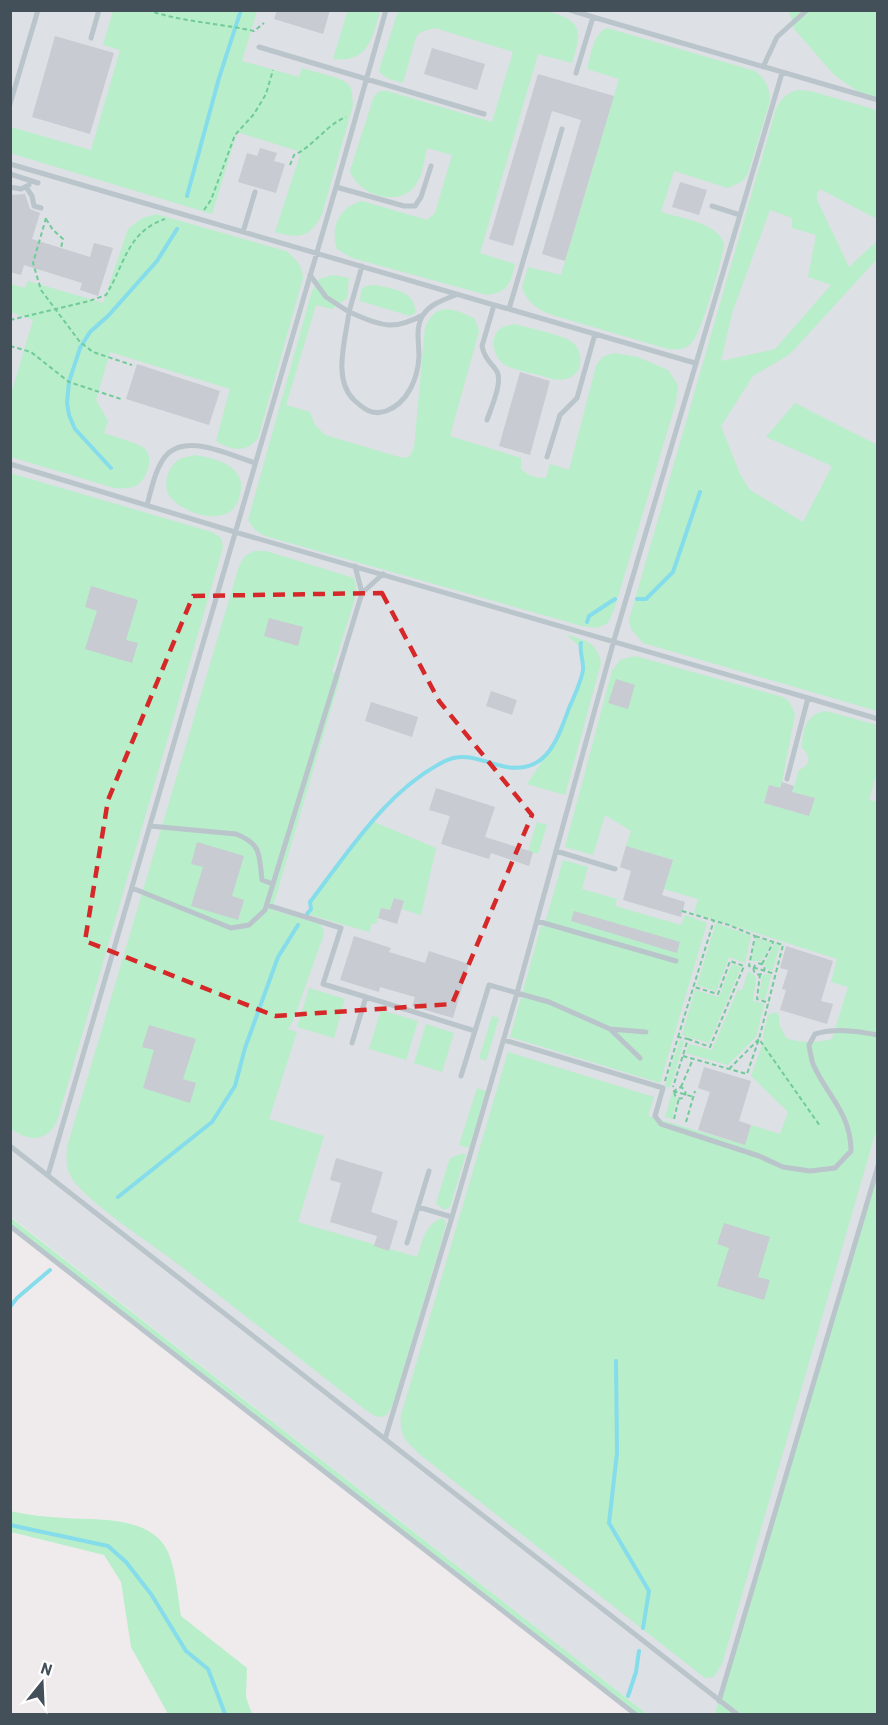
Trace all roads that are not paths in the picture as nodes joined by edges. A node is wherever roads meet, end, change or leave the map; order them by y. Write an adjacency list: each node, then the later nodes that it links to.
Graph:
1 (38, 10): 14 (lane)
2 (99, 10): 7 (lane)
3 (386, 10): 12 (lane)
4 (570, 10): 6 (lane)
5 (807, 10): 9 (lane)
6 (593, 17): 9 (lane); 11 (lane)
7 (91, 38)
8 (259, 46): 12 (lane)
9 (763, 67): 10 (lane)
10 (783, 73): 13 (lane); 26 (lane)
11 (576, 74)
12 (367, 79): 15 (lane); 21 (lane)
13 (878, 100)
14 (10, 104)
15 (484, 114)
16 (562, 129): 33 (lane)
17 (10, 164): 27 (lane)
18 (431, 165): 21 (lane)
19 (13, 175): 20 (lane); 22 (lane)
20 (26, 187): 22 (lane); 25 (lane)
21 (336, 187): 28 (lane)
22 (11, 189)
23 (255, 192): 27 (lane)
24 (712, 206): 26 (lane)
25 (40, 208)
26 (740, 215): 37 (lane)
27 (243, 232): 28 (lane)
28 (316, 253): 29 (lane); 30 (lane)
29 (362, 266): 31 (lane); 34 (lane)
30 (310, 275): 34 (lane); 40 (lane)
31 (458, 294): 32 (lane); 35 (lane)
32 (494, 305): 33 (lane); 38 (lane)
33 (509, 309): 36 (lane)
34 (349, 312): 35 (lane); 35 (lane)
35 (423, 315)
36 (595, 334): 37 (lane); 39 (lane)
37 (695, 363): 47 (lane)
38 (487, 420)
39 (547, 457)
40 (255, 463): 42 (lane); 43 (lane)
41 (10, 464): 42 (lane)
42 (147, 505): 43 (lane)
43 (235, 532): 44 (lane); 51 (lane)
44 (355, 566): 45 (lane); 46 (lane)
45 (383, 574): 46 (lane); 47 (lane)
46 (362, 593): 54 (lane)
47 (614, 640): 48 (lane); 52 (lane)
48 (808, 698): 49 (lane); 50 (lane)
49 (878, 718)
50 (787, 779)
51 (150, 826): 54 (lane); 55 (lane)
52 (556, 851): 53 (lane); 57 (lane)
53 (615, 869)
54 (273, 884): 56 (lane)
55 (132, 888): 56 (lane); 72 (lane)
56 (267, 905): 60 (lane)
57 (537, 921): 58 (lane); 59 (lane)
58 (676, 961)
59 (517, 993): 61 (lane); 62 (lane); 65 (lane)
60 (366, 997): 62 (lane); 66 (lane)
61 (610, 1029): 63 (lane); 67 (lane)
62 (475, 1030): 68 (lane)
63 (646, 1032)
64 (878, 1035): 65 (lane)
65 (504, 1040): 76 (lane)
66 (352, 1043)
67 (640, 1058)
68 (461, 1076)
69 (10, 1146): 72 (lane)
70 (878, 1166): 73 (lane)
71 (429, 1171): 75 (lane)
72 (48, 1175): 79 (lane)
73 (869, 1197): 74 (lane); 80 (lane)
74 (878, 1200)
75 (418, 1207): 76 (lane); 78 (lane)
76 (452, 1217): 79 (lane)
77 (10, 1226): 81 (lane)
78 (407, 1244)
79 (385, 1439): 80 (lane)
80 (720, 1701): 82 (lane)
81 (635, 1714)
82 (737, 1714)

